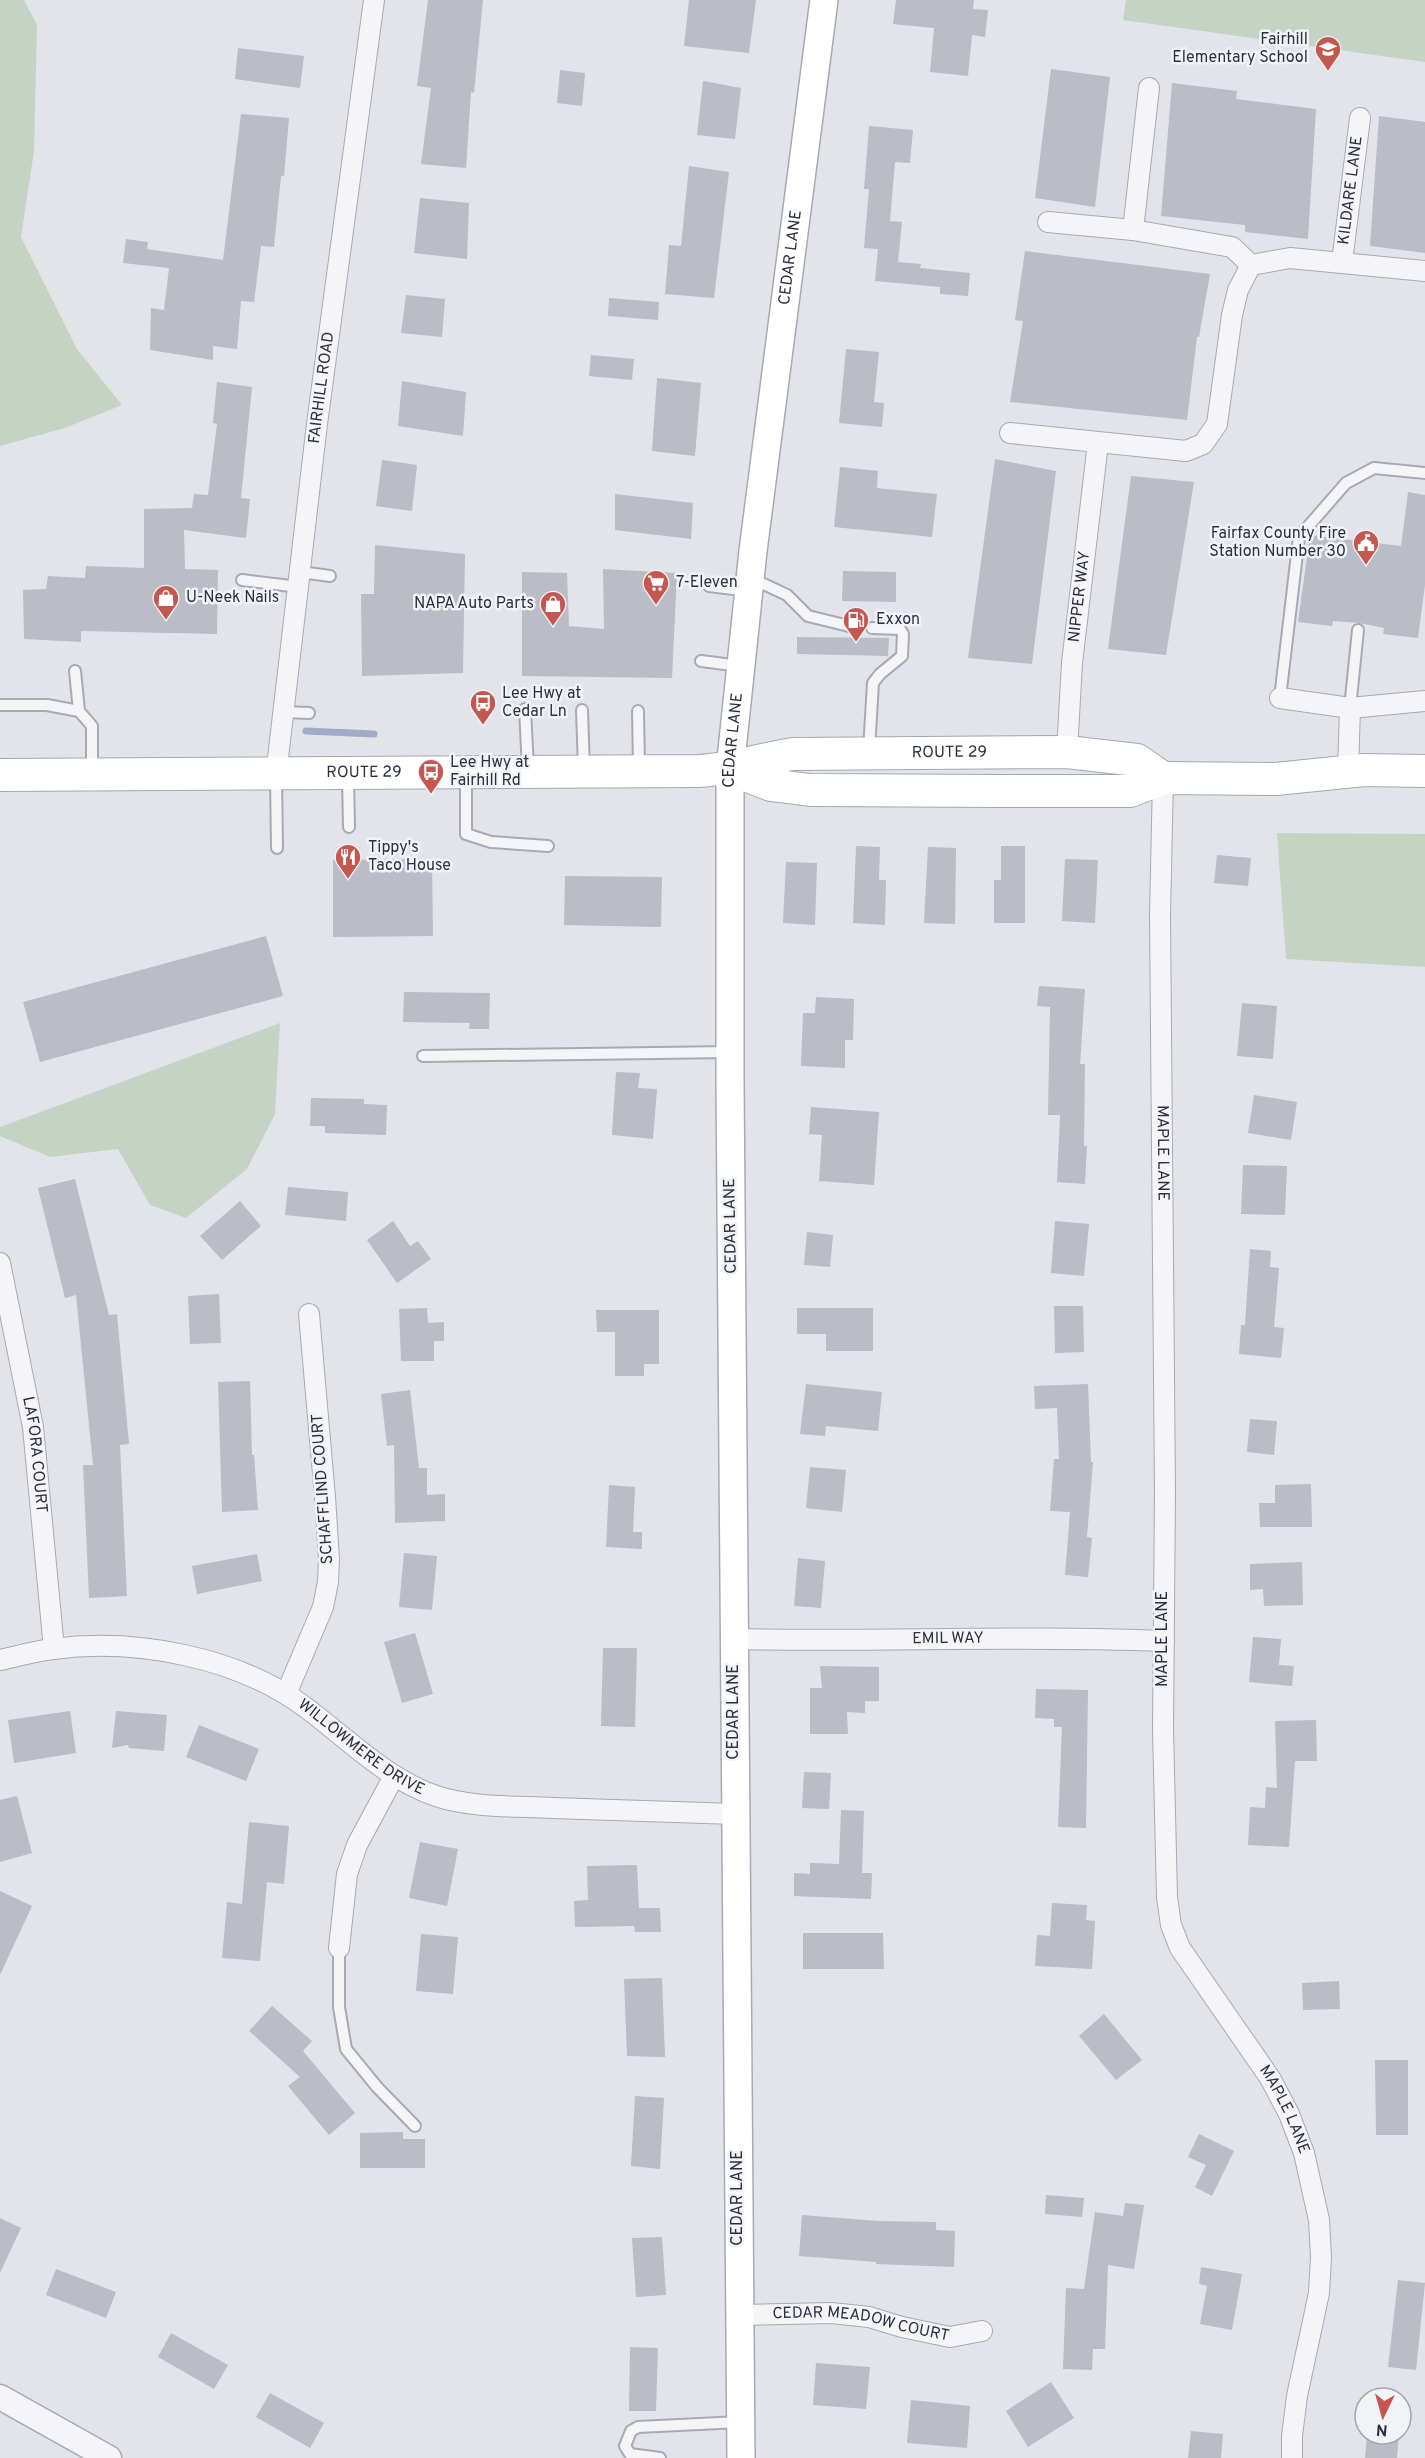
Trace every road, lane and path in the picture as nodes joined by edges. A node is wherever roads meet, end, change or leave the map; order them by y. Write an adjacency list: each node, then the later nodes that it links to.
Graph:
1 (374, 0): 14 (street, FAIRHILL ROAD)
2 (824, 0): 16 (main road, CEDAR LANE)
3 (1149, 88): 6 (street)
4 (1360, 118): 7 (street, KILDARE LANE)
5 (1048, 222): 6 (street)
6 (1133, 230): 8 (street)
7 (1342, 262): 8 (street); 9 (street)
8 (1251, 265): 11 (street)
9 (1425, 271)
10 (1010, 433): 11 (street)
11 (1098, 443): 34 (street, NIPPER WAY)
12 (1425, 473): 24 (lane)
13 (330, 576): 14 (lane)
14 (300, 579): 15 (lane); 32 (street, FAIRHILL ROAD)
15 (242, 580)
16 (750, 585): 17 (lane); 18 (lane); 22 (main road, CEDAR LANE)
17 (709, 586)
18 (857, 628)
19 (872, 628): 35 (lane)
20 (1358, 630): 27 (lane)
21 (701, 661): 22 (lane)
22 (741, 666): 36 (main road, CEDAR LANE)
23 (75, 671): 30 (lane)
24 (1280, 698): 27 (street)
25 (1425, 701): 27 (street)
26 (0, 705): 30 (lane)
27 (1350, 708): 42 (street)
28 (525, 709): 37 (lane)
29 (582, 710): 38 (lane)
30 (79, 711): 45 (lane)
31 (638, 711): 39 (lane)
32 (284, 712): 33 (lane); 46 (street, FAIRHILL ROAD)
33 (309, 713)
34 (1067, 752): 35 (main road, ROUTE 29); 47 (main road, ROUTE 29)
35 (868, 753): 36 (main road, ROUTE 29)
36 (730, 769): 39 (main road, ROUTE 29); 47 (main road, ROUTE 29); 51 (main road, CEDAR LANE)
37 (528, 771): 38 (main road, ROUTE 29); 41 (main road, ROUTE 29)
38 (584, 771): 39 (main road, ROUTE 29)
39 (639, 771)
40 (1425, 771): 42 (main road, ROUTE 29)
41 (466, 772): 43 (main road, ROUTE 29); 49 (lane)
42 (1348, 772): 47 (main road, ROUTE 29)
43 (348, 773): 46 (main road, ROUTE 29); 48 (lane)
44 (0, 775): 45 (main road, ROUTE 29)
45 (92, 775): 46 (main road, ROUTE 29)
46 (276, 775): 50 (lane)
47 (1163, 778): 56 (street, MAPLE LANE)
48 (349, 827)
49 (548, 846)
50 (277, 848)
51 (730, 1052): 52 (lane); 55 (main road, CEDAR LANE)
52 (423, 1056)
53 (0, 1263): 57 (street, LAFORA COURT)
54 (309, 1314): 59 (street, SCHAFFLIND COURT)
55 (734, 1639): 56 (street, EMIL WAY); 61 (main road, CEDAR LANE)
56 (1164, 1641): 71 (street, MAPLE LANE)
57 (54, 1649): 58 (street, WILLOWMERE DRIVE); 59 (street, WILLOWMERE DRIVE)
58 (0, 1660)
59 (286, 1694): 60 (street, WILLOWMERE DRIVE)
60 (394, 1776): 61 (street, WILLOWMERE DRIVE); 62 (street)
61 (735, 1814): 64 (main road, CEDAR LANE)
62 (339, 1948): 63 (lane)
63 (415, 2126)
64 (739, 2315): 65 (street, CEDAR MEADOW COURT); 67 (main road, CEDAR LANE)
65 (982, 2331)
66 (0, 2397): 68 (street)
67 (740, 2422): 69 (lane); 70 (main road, CEDAR LANE)
68 (102, 2456)
69 (660, 2458)
70 (741, 2458)
71 (1292, 2458)

